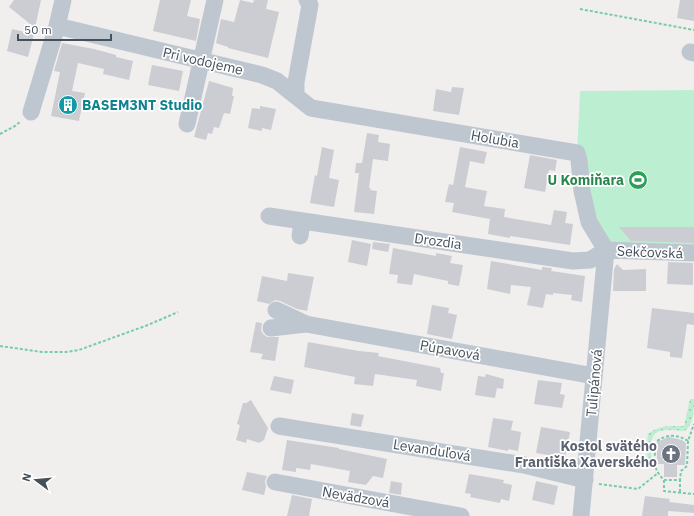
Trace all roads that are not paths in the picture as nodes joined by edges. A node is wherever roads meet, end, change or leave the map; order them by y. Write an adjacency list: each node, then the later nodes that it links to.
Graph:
1 (63, 0): 4 (street)
2 (215, 0): 5 (street)
3 (307, 0): 6 (street)
4 (57, 26): 5 (street, Pri vodojeme); 8 (street)
5 (200, 61): 6 (street, Pri vodojeme); 9 (street)
6 (296, 96): 7 (street, Pri vodojeme)
7 (311, 108): 11 (street, Holubia)
8 (31, 112)
9 (187, 124)
10 (269, 216): 11 (street, Drozdia)
11 (606, 250): 12 (street, Sekčovská); 16 (street, Tulipánová)
12 (694, 253)
13 (276, 310): 14 (street)
14 (306, 324): 15 (street); 16 (street, Púpavová)
15 (271, 328)
16 (594, 376): 18 (street, Tulipánová)
17 (279, 426): 18 (street, Levanduľová)
18 (585, 481): 21 (street, Tulipánová)
19 (275, 482): 20 (street, Nevädzová)
20 (461, 516)
21 (582, 516)

